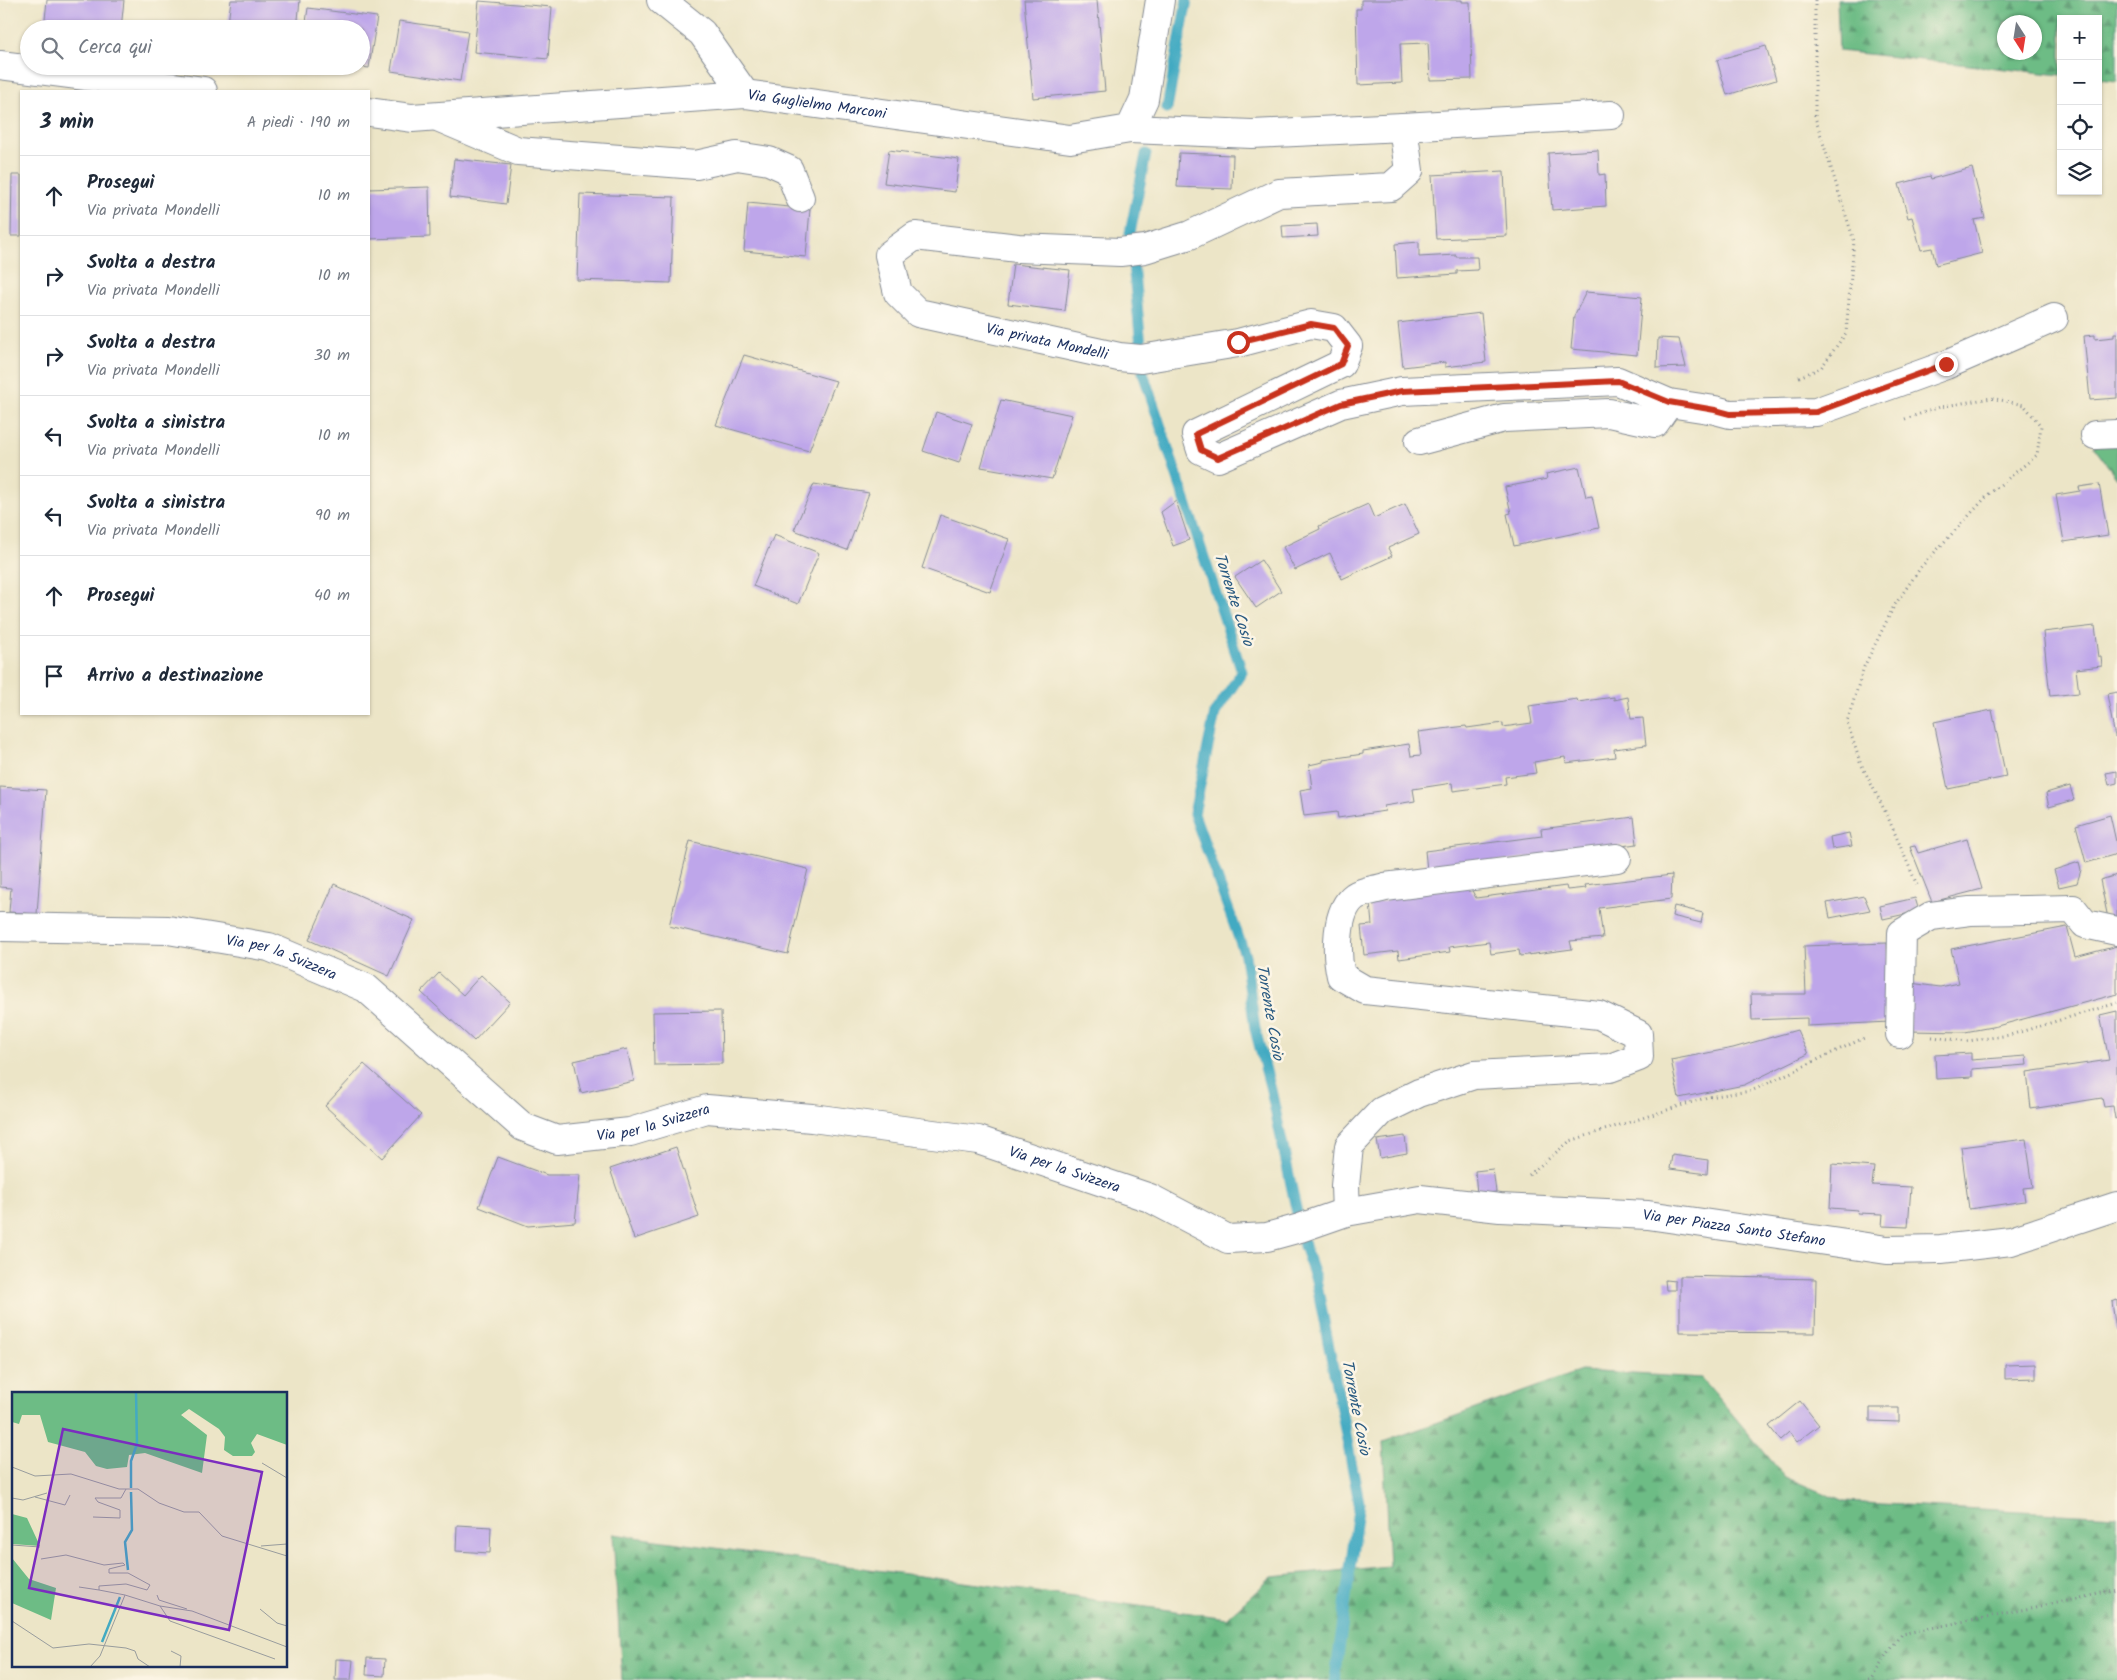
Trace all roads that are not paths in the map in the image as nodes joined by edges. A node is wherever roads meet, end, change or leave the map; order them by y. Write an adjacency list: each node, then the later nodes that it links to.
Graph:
1 (661, 0): 7 (street)
2 (1160, 0): 12 (street)
3 (0, 65): 4 (street)
4 (20, 68)
5 (78, 75): 6 (street)
6 (194, 90)
7 (745, 94): 10 (street, Via Guglielmo Marconi); 12 (street, Via Guglielmo Marconi)
8 (370, 112): 10 (street, Via Guglielmo Marconi)
9 (1611, 115): 11 (street)
10 (436, 116): 13 (street)
11 (1403, 127): 12 (street); 15 (street, Via privata Mondelli)
12 (1130, 129)
13 (800, 198)
14 (2054, 318): 15 (street, Via privata Mondelli)
15 (1669, 402): 16 (street)
16 (1419, 441)
17 (1617, 858): 22 (street)
18 (0, 927): 22 (street, Via per la Svizzera)
19 (2117, 931): 20 (street)
20 (1900, 1034)
21 (2117, 1206): 22 (street, Via per Piazza Santo Stefano)
22 (1346, 1212)

